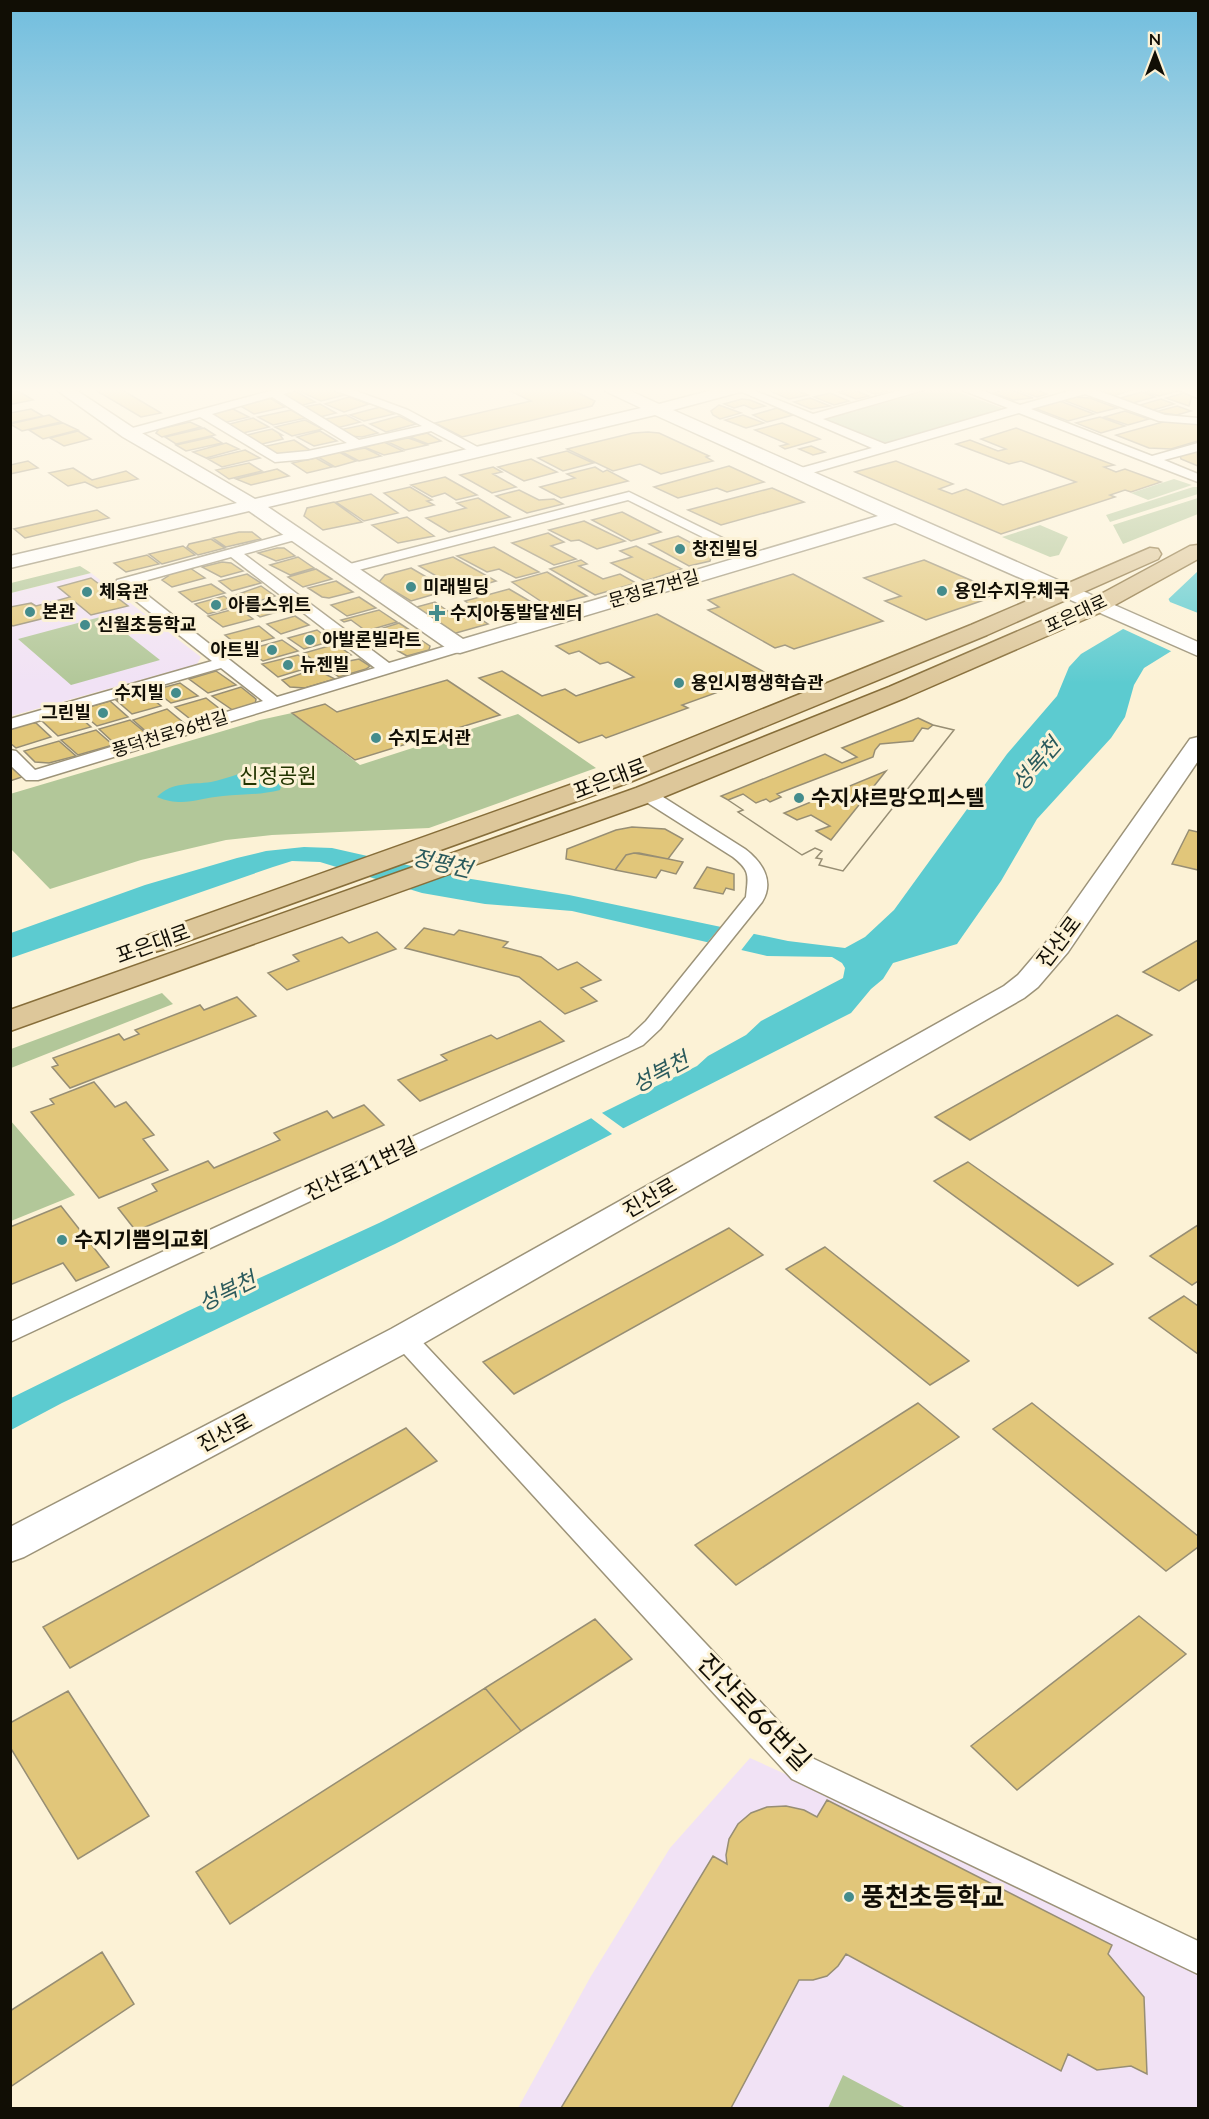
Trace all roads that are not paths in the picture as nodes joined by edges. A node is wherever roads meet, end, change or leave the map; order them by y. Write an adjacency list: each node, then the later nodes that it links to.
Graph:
1 (221, 487): 4 (street)
2 (329, 487): 4 (street)
3 (829, 487): 5 (street)
4 (253, 505): 7 (street); 11 (street)
5 (896, 517): 10 (street, 문정로7번길); 13 (street)
6 (1198, 532): 13 (main road, 포은대로)
7 (297, 535): 9 (street); 12 (street)
8 (1198, 551): 14 (main road, 포은대로)
9 (234, 553): 17 (street); 18 (street)
10 (758, 559): 12 (street); 15 (street, 문정로7번길)
11 (10, 562)
12 (347, 569): 15 (street)
13 (1064, 591): 14 (street); 24 (main road, 포은대로)
14 (1096, 606): 16 (street); 23 (main road, 포은대로)
15 (460, 647): 18 (street, 문정로7번길)
16 (1198, 650)
17 (222, 663): 19 (street); 20 (street)
18 (387, 669): 19 (street, 문정로7번길)
19 (274, 702): 22 (street, 풍덕천로96번길)
20 (10, 724)
21 (1198, 744): 27 (street, 진산로)
22 (10, 755)
23 (646, 794): 25 (main road, 포은대로); 26 (street, 진산로11번길)
24 (10, 997)
25 (10, 1021)
26 (10, 1333)
27 (404, 1338): 28 (street, 진산로); 29 (street, 진산로66번길)
28 (10, 1546)
29 (1198, 1958)

